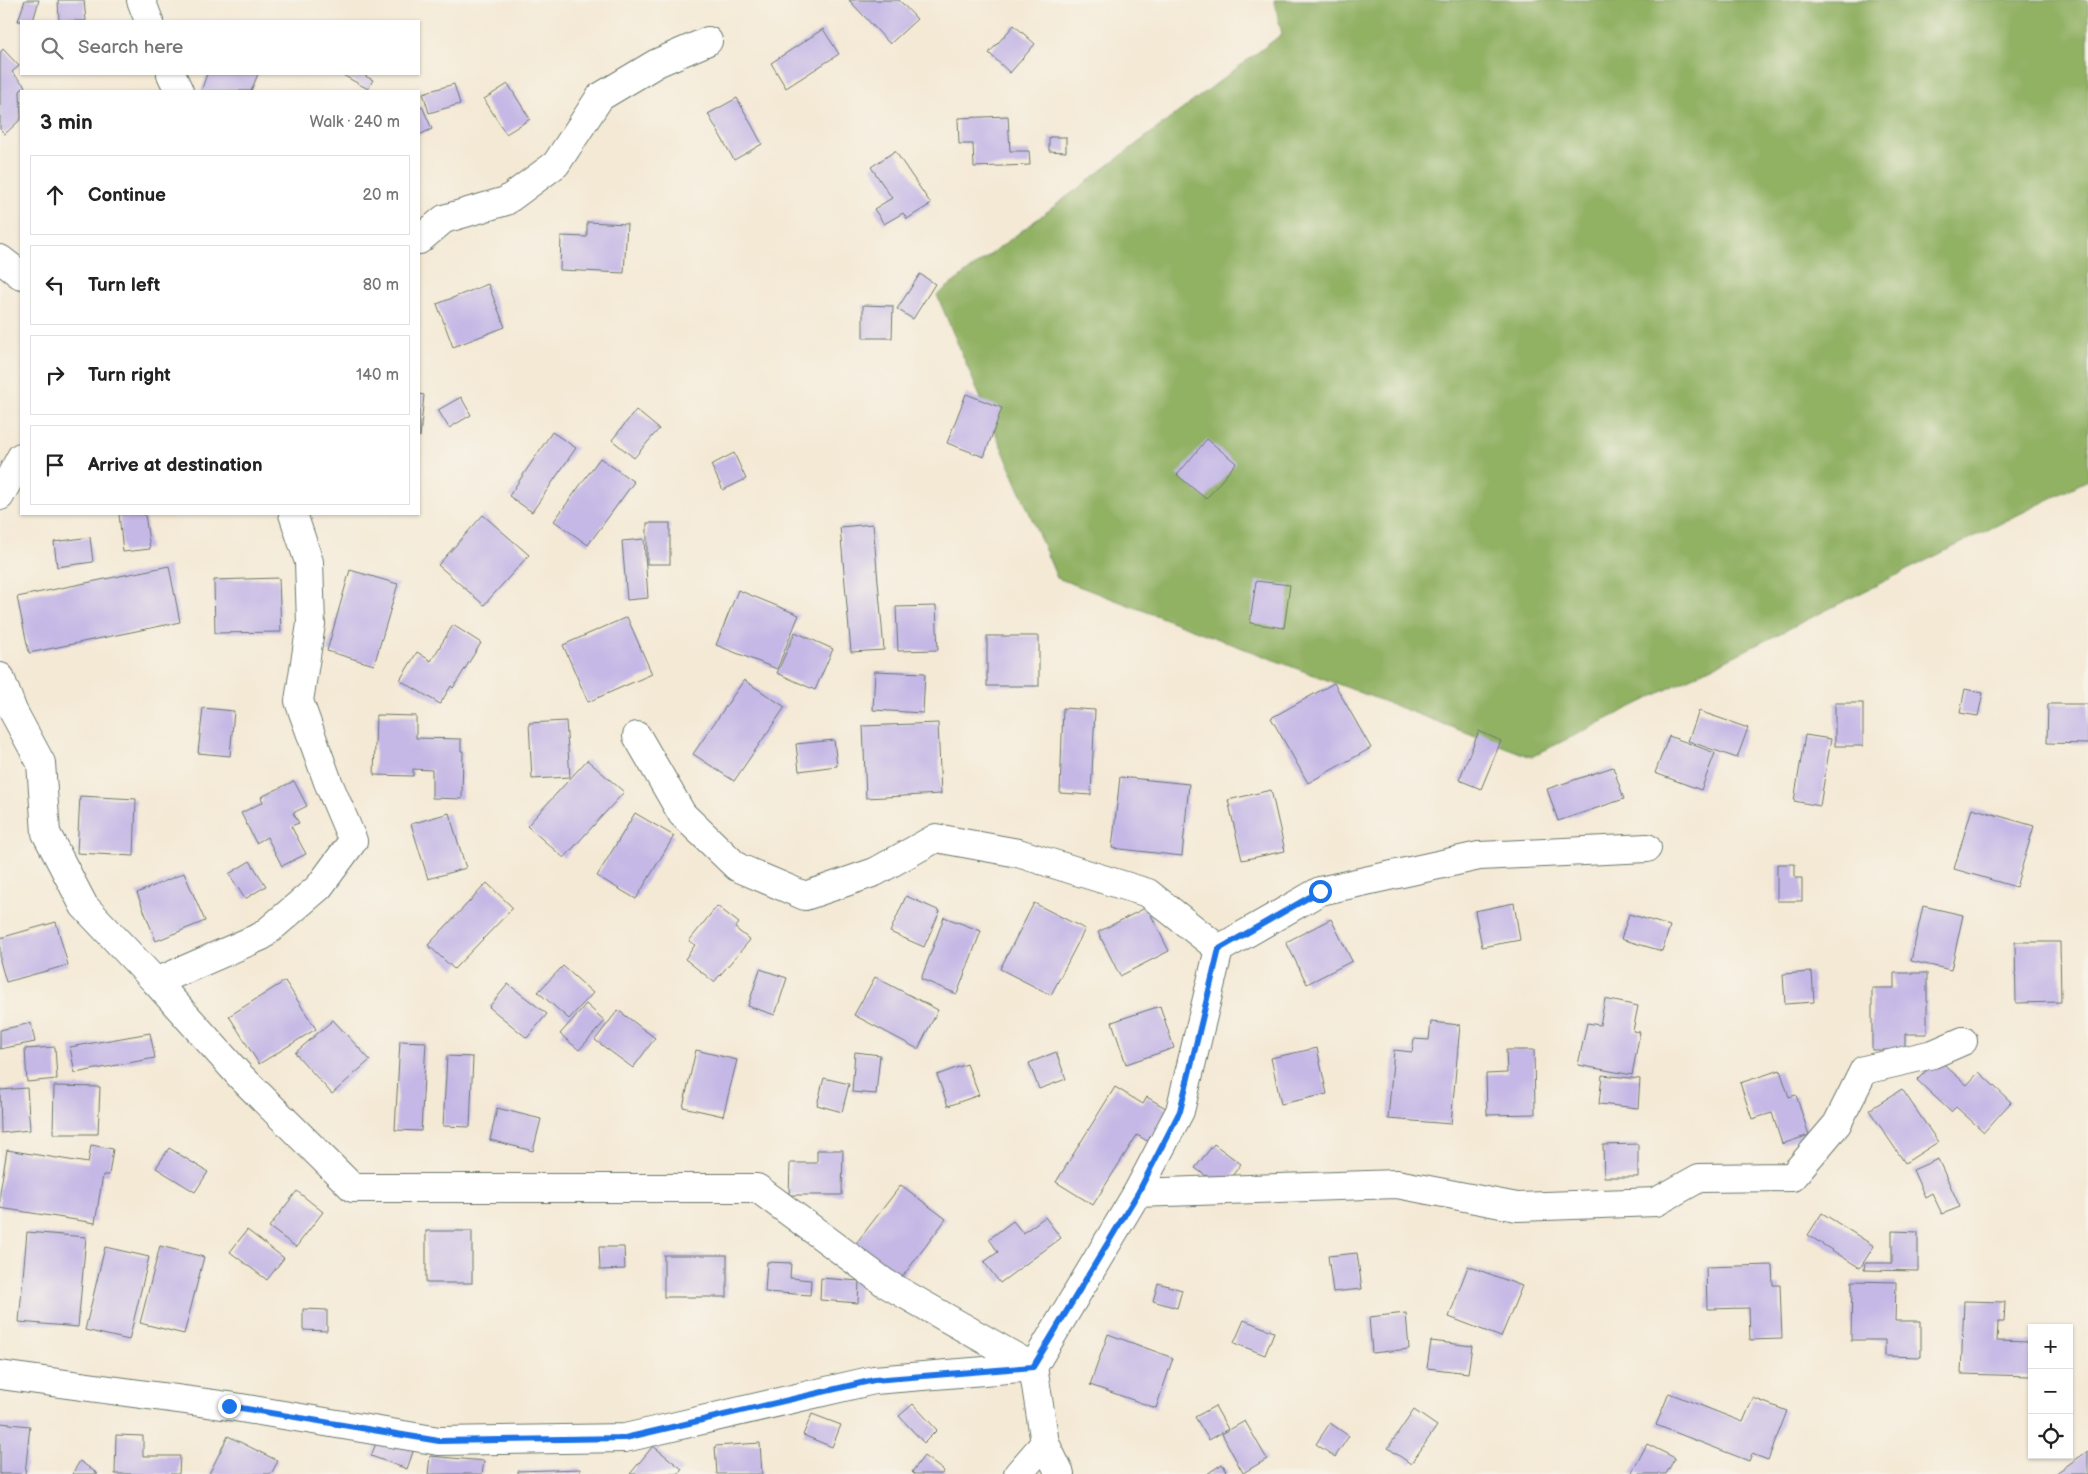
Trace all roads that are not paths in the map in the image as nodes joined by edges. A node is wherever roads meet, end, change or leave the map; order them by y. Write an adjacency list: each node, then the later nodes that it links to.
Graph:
1 (141, 0): 2 (street)
2 (149, 20)
3 (708, 41): 6 (street)
4 (171, 75): 5 (street)
5 (179, 90)
6 (420, 239)
7 (0, 259): 8 (street)
8 (20, 274)
9 (20, 459): 10 (street)
10 (0, 496)
11 (293, 515): 16 (street)
12 (0, 677): 16 (street)
13 (637, 736): 15 (street)
14 (1646, 848): 15 (street)
15 (1219, 949): 18 (street)
16 (156, 982): 19 (street)
17 (1963, 1041): 18 (street)
18 (1138, 1193): 19 (street)
19 (1033, 1367): 20 (street); 21 (street)
20 (0, 1375)
21 (1045, 1443): 22 (street); 23 (street)
22 (1018, 1474)
23 (1060, 1474)

